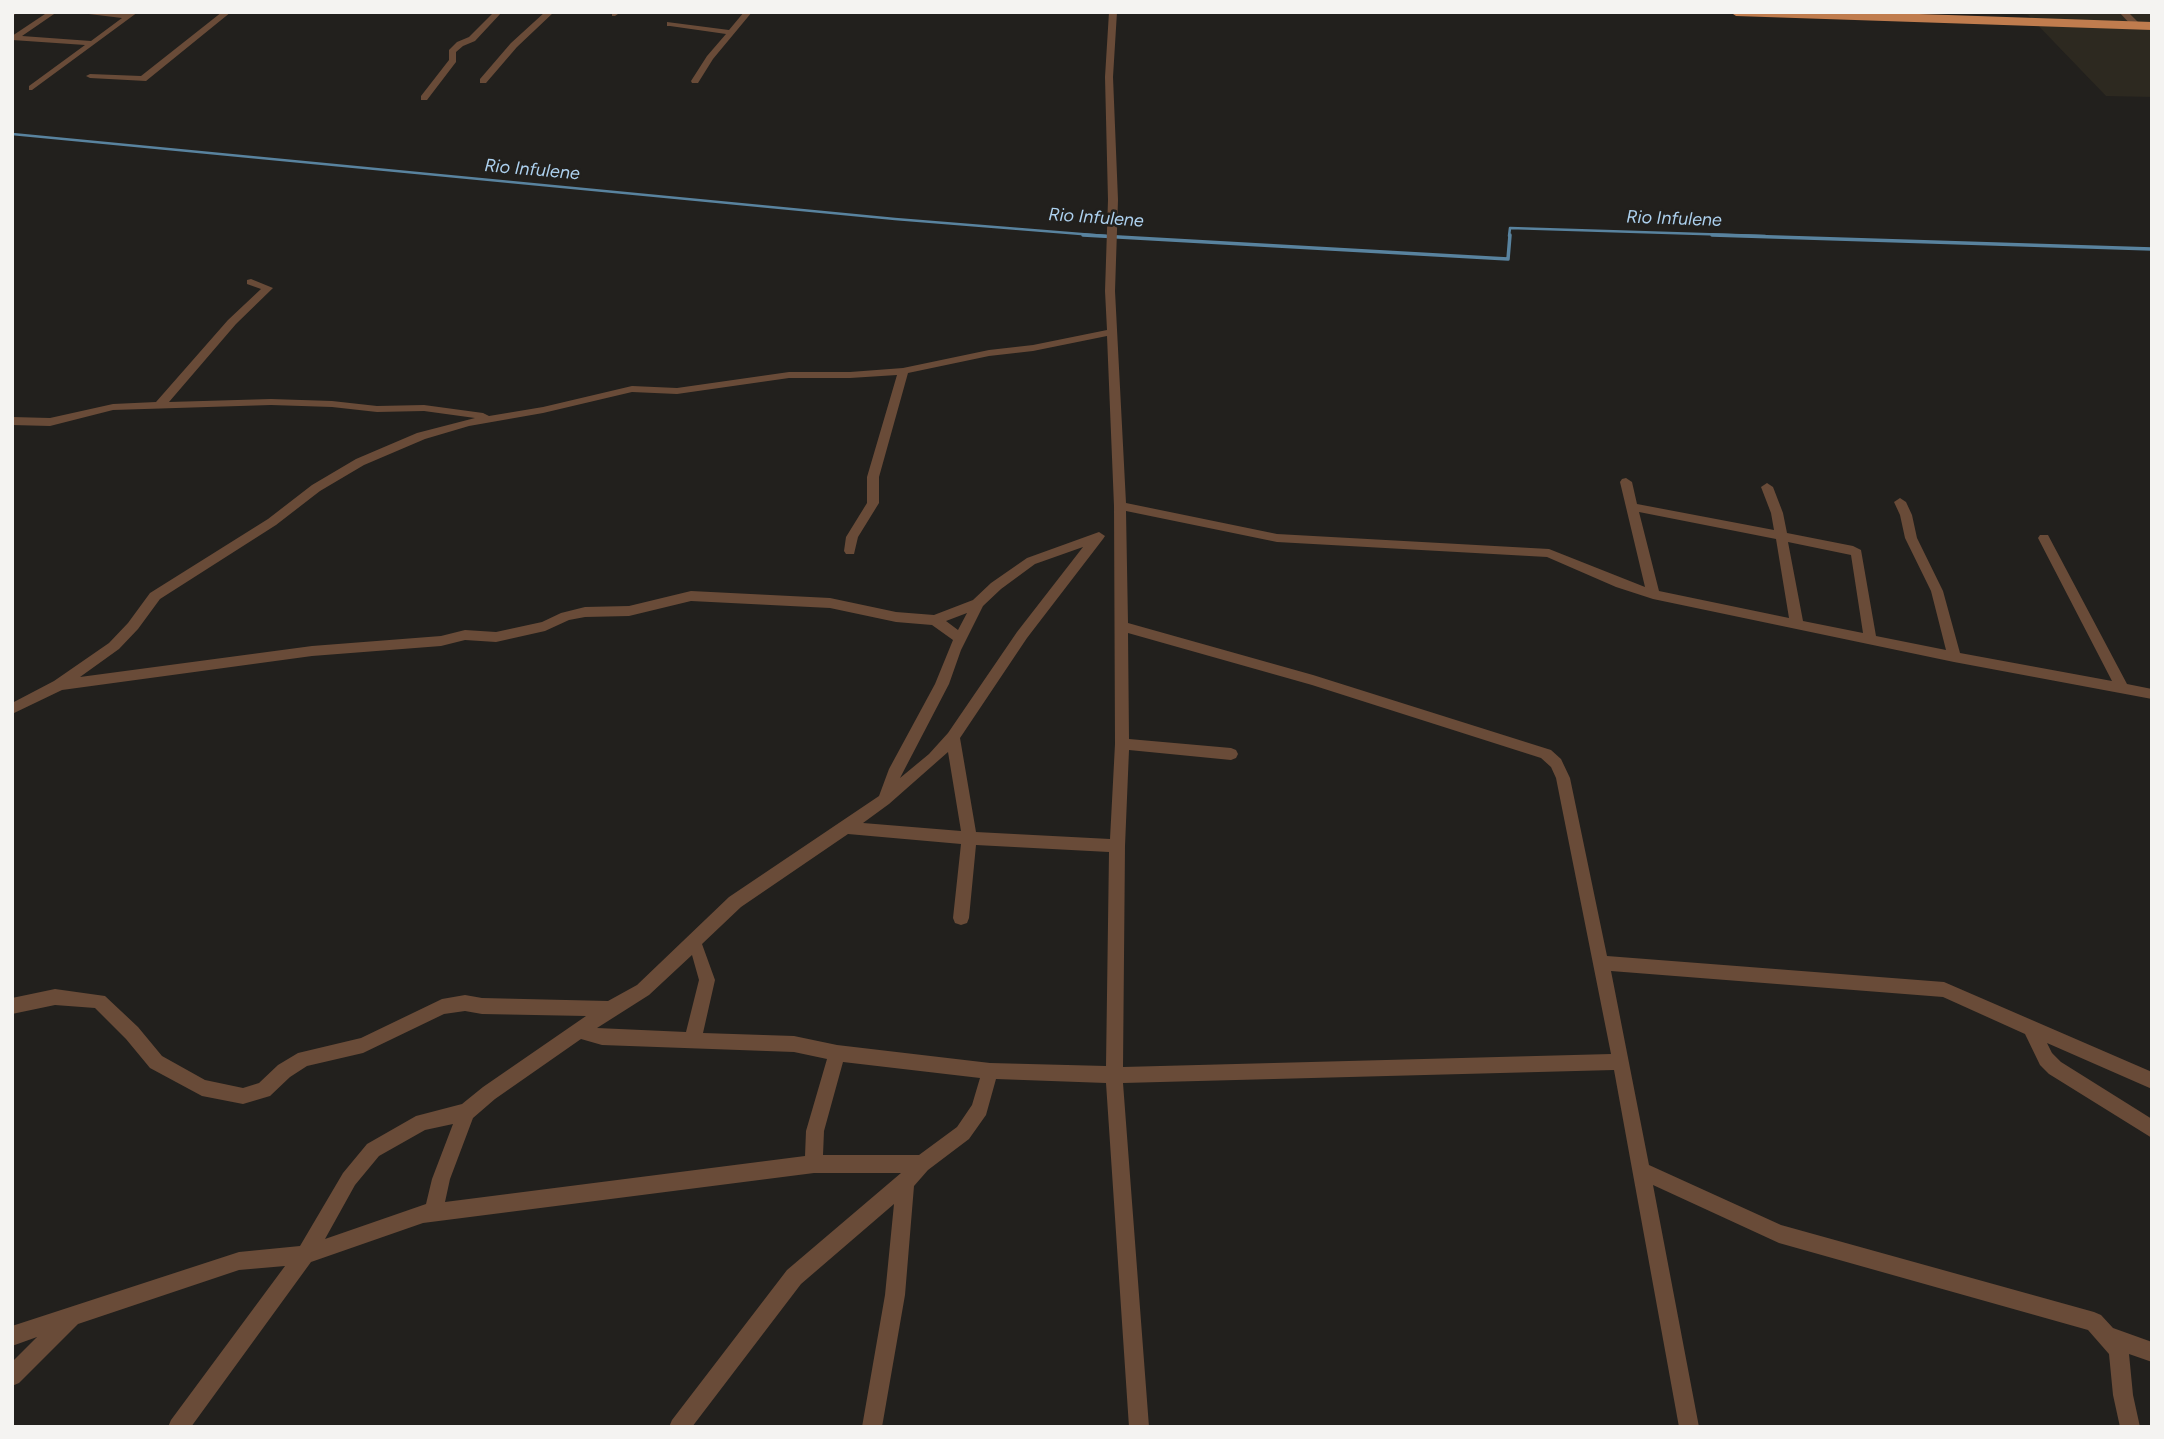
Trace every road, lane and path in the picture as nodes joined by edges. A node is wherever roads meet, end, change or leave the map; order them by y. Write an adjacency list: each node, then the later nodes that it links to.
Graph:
1 (53, 12): 14 (street)
2 (76, 12): 10 (street)
3 (227, 12): 16 (street)
4 (498, 12): 20 (street)
5 (550, 12): 17 (street)
6 (748, 12): 13 (street)
7 (1113, 12): 22 (street)
8 (1736, 12): 12 (highway)
9 (2123, 12): 12 (street)
10 (131, 14): 15 (street)
11 (670, 24): 13 (street)
12 (2145, 26)
13 (730, 32): 18 (street)
14 (14, 38): 15 (street)
15 (90, 43): 19 (street)
16 (90, 76)
17 (483, 81)
18 (695, 81)
19 (32, 88)
20 (424, 98)
21 (251, 282): 24 (street)
22 (1111, 332): 23 (street); 30 (street)
23 (903, 371): 25 (street); 36 (street)
24 (159, 405): 25 (street); 26 (street)
25 (491, 418): 45 (street)
26 (12, 421)
27 (1626, 482): 31 (street)
28 (1767, 487): 34 (street)
29 (1900, 502): 44 (street)
30 (1120, 506): 32 (street); 37 (street)
31 (1632, 507): 34 (street); 37 (street)
32 (1119, 527): 33 (street); 41 (street)
33 (1099, 536): 38 (street); 49 (street)
34 (1782, 536): 40 (street); 43 (street)
35 (2043, 538): 46 (street)
36 (850, 551)
37 (1653, 594): 40 (street)
38 (978, 603): 39 (street); 42 (street)
39 (935, 620): 42 (street); 45 (street)
40 (1797, 624): 43 (street)
41 (1121, 626): 50 (street); 58 (street)
42 (960, 638): 52 (street)
43 (1870, 638): 44 (street)
44 (1954, 657): 46 (street)
45 (59, 685): 48 (street)
46 (2122, 688): 47 (street)
47 (2152, 694)
48 (12, 709)
49 (953, 737): 52 (street); 54 (street)
50 (1122, 744): 51 (street); 55 (street)
51 (1231, 754)
52 (884, 800): 53 (street)
53 (846, 828): 54 (street); 57 (street)
54 (969, 836): 55 (street); 56 (street)
55 (1117, 846): 67 (street)
56 (961, 918)
57 (692, 943): 60 (street); 63 (street)
58 (1600, 963): 61 (street); 65 (street)
59 (12, 1006): 60 (street)
60 (610, 1009): 62 (street)
61 (2032, 1030): 68 (street); 70 (street)
62 (581, 1031): 63 (street); 69 (street)
63 (692, 1042): 64 (street)
64 (837, 1052): 66 (street); 71 (street)
65 (1621, 1062): 67 (street); 73 (street)
66 (990, 1071): 67 (street); 72 (street)
67 (1114, 1075): 85 (street)
68 (2152, 1081)
69 (466, 1112): 75 (street); 76 (street)
70 (2152, 1129)
71 (814, 1164): 72 (street); 75 (street)
72 (922, 1164): 74 (street)
73 (1640, 1170): 79 (street); 86 (street)
74 (905, 1182): 83 (street); 84 (street)
75 (433, 1212): 76 (street)
76 (304, 1255): 77 (street); 82 (street)
77 (73, 1316): 78 (street); 81 (street)
78 (12, 1336)
79 (2110, 1337): 80 (street); 87 (street)
80 (2152, 1352)
81 (12, 1376)
82 (178, 1427)
83 (678, 1427)
84 (872, 1427)
85 (1139, 1427)
86 (1689, 1427)
87 (2130, 1427)

